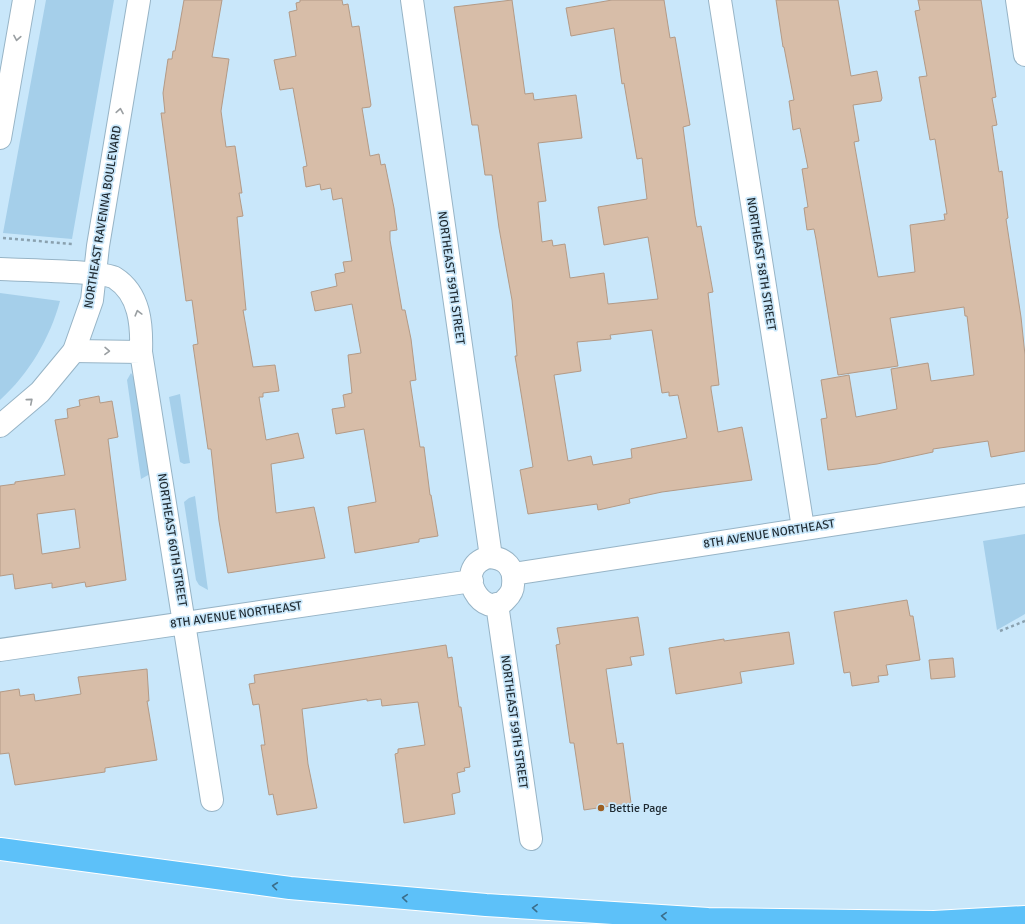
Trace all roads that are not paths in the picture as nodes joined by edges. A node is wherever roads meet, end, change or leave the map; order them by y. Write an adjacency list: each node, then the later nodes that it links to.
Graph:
1 (24, 0): 7 (street, one-way to 7)
2 (139, 0): 9 (street, NORTHEAST RAVENNA BOULEVARD, one-way to 2)
3 (412, 0): 15 (street, NORTHEAST 59TH STREET)
4 (720, 0): 14 (street, NORTHEAST 58TH STREET)
5 (1017, 0): 6 (street)
6 (1025, 55)
7 (0, 138)
8 (0, 269): 9 (street, NORTHEAST 60TH STREET)
9 (94, 274): 10 (street, NORTHEAST RAVENNA BOULEVARD); 11 (street, NORTHEAST 60TH STREET, one-way to 9)
10 (74, 351): 11 (street, one-way to 11); 12 (street, NORTHEAST RAVENNA BOULEVARD, one-way to 10)
11 (141, 352): 19 (street, NORTHEAST 60TH STREET)
12 (0, 426)
13 (1025, 495): 14 (street, 8TH AVENUE NORTHEAST)
14 (803, 528): 16 (street, 8TH AVENUE NORTHEAST)
15 (491, 557): 16 (street); 17 (street)
16 (512, 574): 18 (street)
17 (472, 581): 18 (street); 19 (street, 8TH AVENUE NORTHEAST)
18 (497, 604): 22 (street, NORTHEAST 59TH STREET)
19 (185, 622): 20 (street, 8TH AVENUE NORTHEAST); 21 (street, NORTHEAST 60TH STREET)
20 (0, 650)
21 (212, 800)
22 (531, 839)
23 (0, 849): 24 (highway, one-way to 23)
24 (1025, 917)

